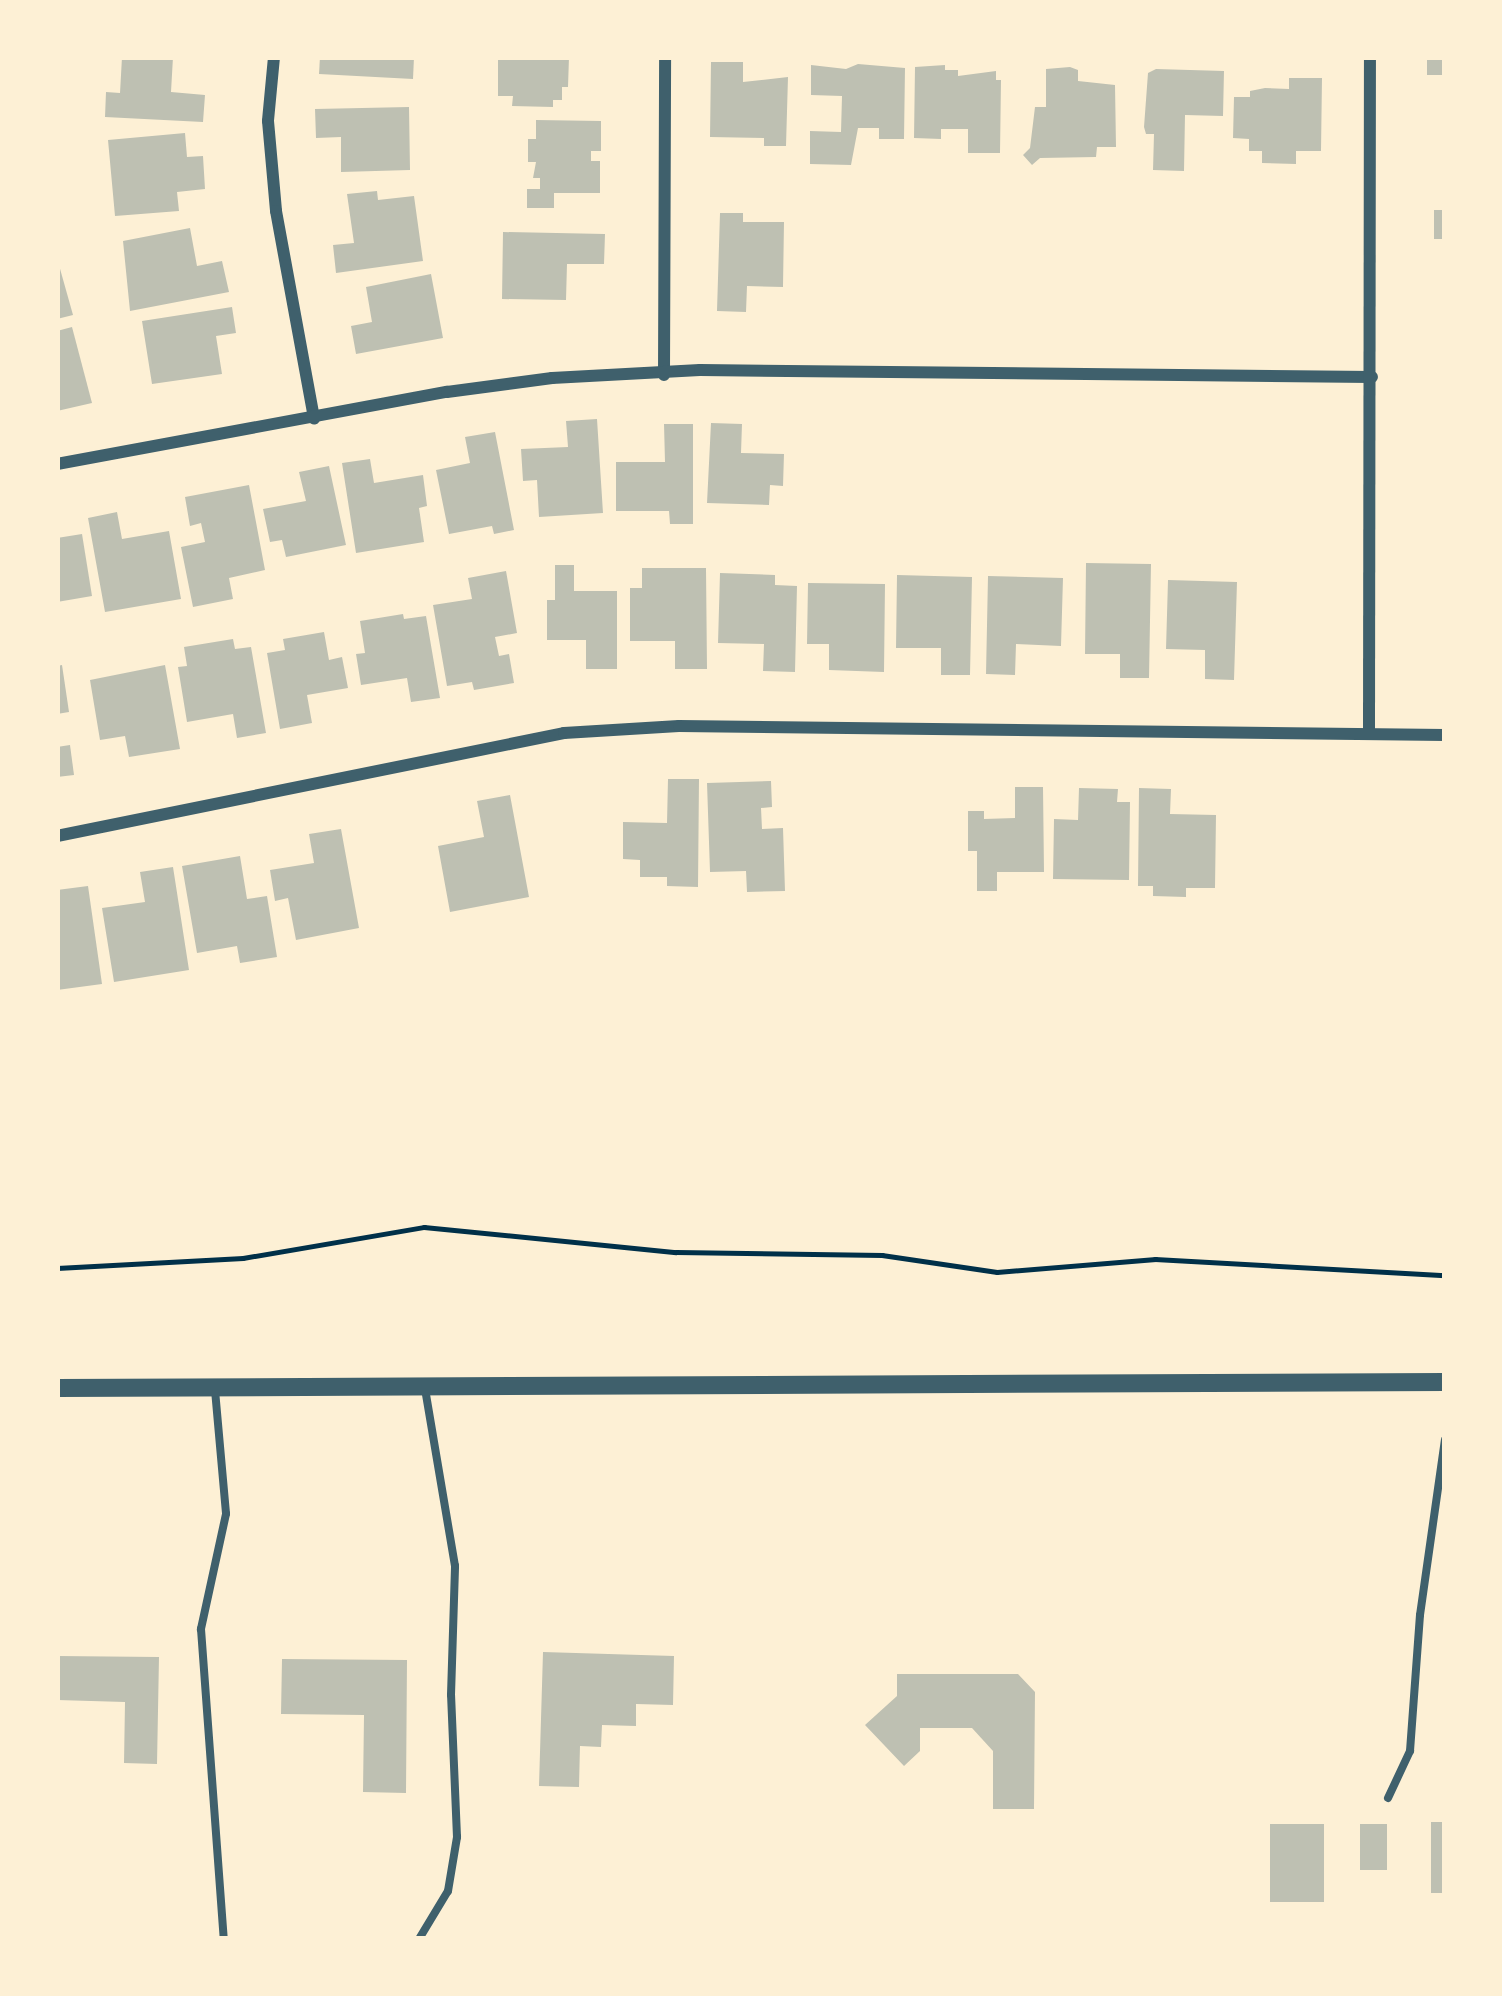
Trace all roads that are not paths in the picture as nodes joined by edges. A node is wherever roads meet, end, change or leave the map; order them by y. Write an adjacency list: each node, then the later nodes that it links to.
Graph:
1 (274, 57): 6 (street)
2 (665, 57): 4 (street)
3 (1370, 57): 5 (street)
4 (664, 375): 5 (street); 6 (street)
5 (1372, 377): 8 (street)
6 (314, 419): 7 (street)
7 (57, 464)
8 (1369, 733): 9 (street); 10 (street)
9 (1445, 735)
10 (57, 836)
11 (1445, 1382): 12 (street)
12 (424, 1387): 14 (street); 18 (lane)
13 (57, 1388): 14 (street)
14 (215, 1388): 17 (lane)
15 (1445, 1440): 16 (lane)
16 (1388, 1798)
17 (224, 1939)
18 (419, 1939)

